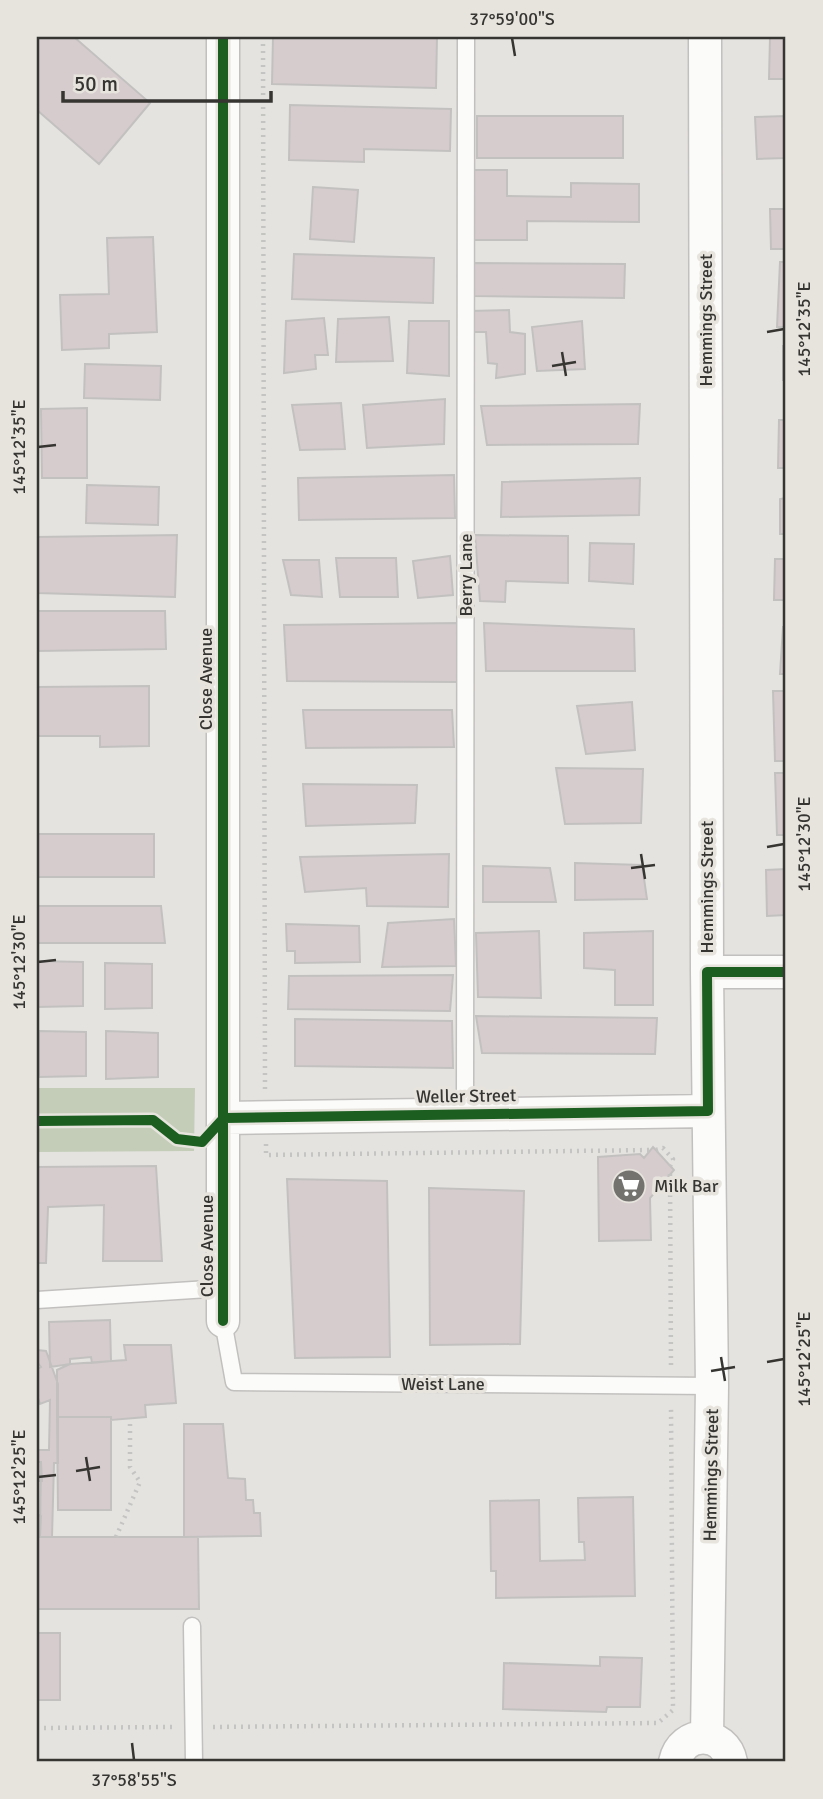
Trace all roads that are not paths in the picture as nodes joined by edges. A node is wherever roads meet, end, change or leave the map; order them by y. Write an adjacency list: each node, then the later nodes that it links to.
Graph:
1 (223, 37): 8 (street, Close Avenue)
2 (466, 37): 7 (lane, Berry Lane)
3 (705, 37): 4 (street, Hemmings Street)
4 (707, 972): 5 (street); 6 (street, Hemmings Street)
5 (786, 972)
6 (708, 1111): 7 (street, Weller Street); 12 (street, Hemmings Street)
7 (465, 1113): 8 (street, Weller Street)
8 (224, 1118): 9 (street, Close Avenue)
9 (224, 1288): 10 (lane); 11 (street, Close Avenue)
10 (37, 1300)
11 (223, 1321): 12 (lane, Weist Lane)
12 (712, 1386): 14 (street, Hemmings Street)
13 (192, 1626): 15 (lane)
14 (706, 1737): 16 (street); 17 (street)
15 (194, 1762)
16 (676, 1762)
17 (731, 1762)

